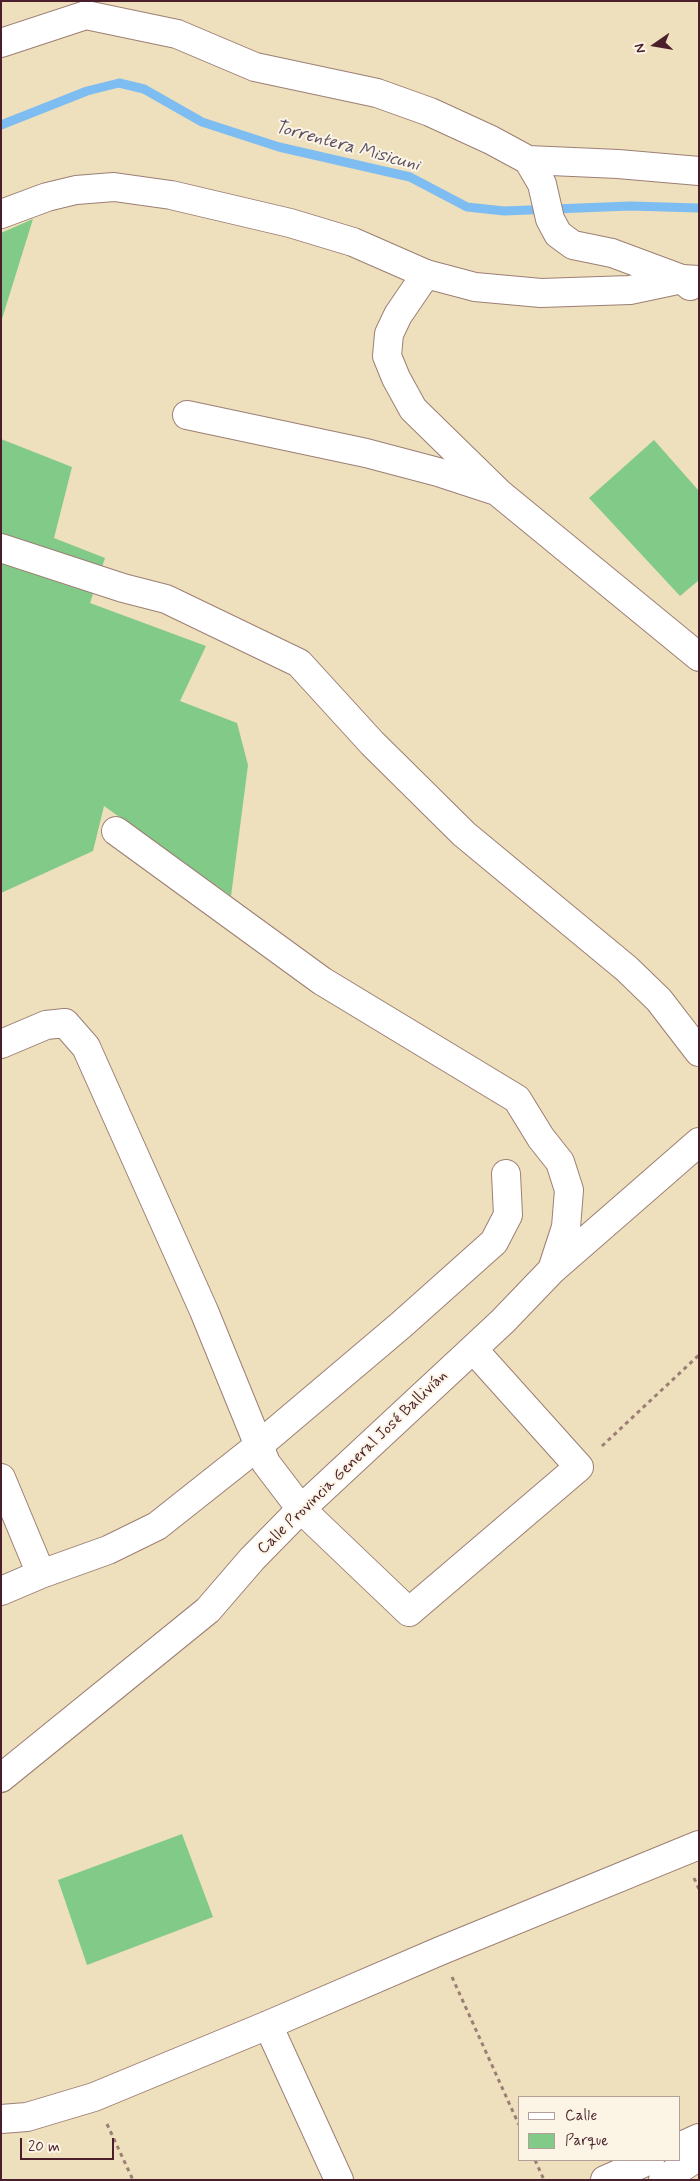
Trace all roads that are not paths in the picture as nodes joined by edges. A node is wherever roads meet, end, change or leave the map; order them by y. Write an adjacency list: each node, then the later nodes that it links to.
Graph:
1 (1, 43): 2 (street)
2 (528, 160): 3 (street); 6 (street)
3 (699, 172)
4 (1, 214): 5 (street)
5 (426, 274): 6 (street); 8 (street)
6 (693, 284)
7 (187, 415): 8 (street)
8 (499, 492): 10 (street)
9 (1, 548): 13 (street)
10 (699, 657)
11 (116, 831): 16 (street)
12 (1, 1044): 18 (street)
13 (699, 1052)
14 (699, 1142): 16 (street, Calle Provincia General José Ballivián)
15 (506, 1174): 18 (street)
16 (551, 1271): 17 (street, Calle Provincia General José Ballivián)
17 (473, 1349): 20 (street, Calle Provincia General José Ballivián); 20 (street)
18 (258, 1446): 20 (street); 21 (street)
19 (1, 1478): 21 (street)
20 (301, 1509): 23 (street, Calle Provincia General José Ballivián)
21 (41, 1574): 22 (street)
22 (1, 1591)
23 (1, 1778)
24 (699, 1845): 25 (street)
25 (268, 2025): 26 (street); 31 (street)
26 (1, 2120)
27 (699, 2138): 28 (street)
28 (680, 2147)
29 (699, 2156): 33 (street)
30 (648, 2161): 32 (street)
31 (339, 2180)
32 (605, 2180)
33 (663, 2180)

